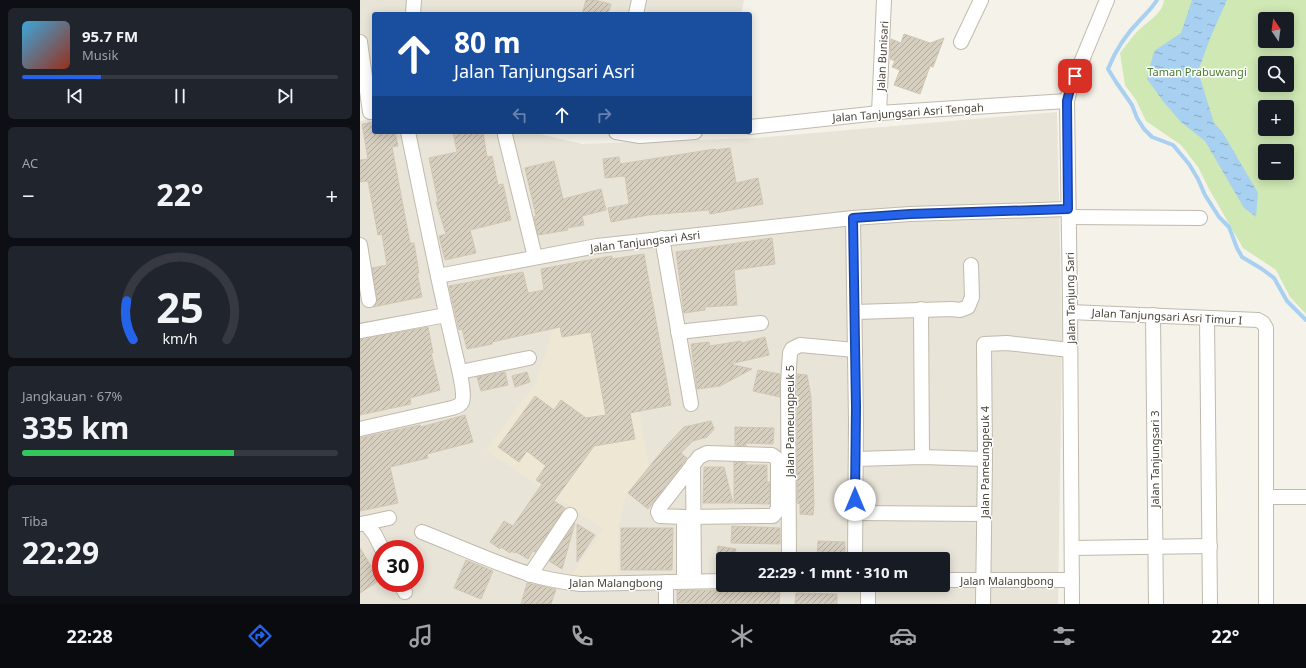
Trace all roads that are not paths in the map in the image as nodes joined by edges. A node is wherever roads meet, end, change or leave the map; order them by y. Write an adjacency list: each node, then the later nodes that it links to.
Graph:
1 (414, 0): 6 (street)
2 (639, 0): 7 (street)
3 (884, 0): 12 (street, Jalan Bunisari)
4 (981, 0): 9 (street)
5 (1107, 0): 10 (street, Jalan Tanjung Sari)
6 (412, 12)
7 (636, 12)
8 (360, 42): 11 (street)
9 (961, 42)
10 (1067, 101): 12 (street, Jalan Tanjungsari Asri Tengah); 18 (street, Jalan Tanjung Sari)
11 (368, 112)
12 (879, 113): 13 (street, Jalan Tanjungsari Asri Tengah)
13 (752, 127)
14 (408, 134): 25 (street)
15 (628, 134): 16 (street)
16 (668, 134)
17 (505, 135): 23 (street)
18 (1068, 213): 19 (street, Jalan Tanjungsari Asri); 20 (street, Jalan Tanjungsari Asri); 29 (street, Jalan Tanjung Sari)
19 (853, 218): 21 (street, Jalan Tanjungsari Asri); 28 (street)
20 (1200, 218)
21 (662, 238): 23 (street, Jalan Tanjungsari Asri); 35 (street)
22 (360, 245): 26 (street)
23 (534, 257): 25 (street, Jalan Tanjungsari Asri)
24 (971, 265): 27 (street)
25 (438, 276): 30 (street)
26 (369, 300)
27 (921, 309): 28 (street); 42 (street)
28 (855, 312): 36 (street)
29 (1070, 312): 31 (street, Jalan Tanjungsari Asri Timur I); 37 (street, Jalan Tanjung Sari)
30 (446, 315): 34 (street); 39 (street)
31 (1153, 315): 32 (street, Jalan Tanjungsari Asri Timur I); 56 (street, Jalan Tanjungsari 3)
32 (1207, 318): 46 (street, Jalan Tanjungsari Asri Timur I); 57 (street)
33 (761, 323): 35 (street)
34 (360, 331)
35 (678, 332): 40 (street)
36 (855, 350): 43 (street); 59 (street, Jalan Pameungpeuk 5)
37 (1070, 350): 44 (street, Jalan Pameungpeuk 4); 58 (street, Jalan Tanjung Sari)
38 (529, 358): 39 (street)
39 (460, 372): 41 (street)
40 (690, 404)
41 (360, 429)
42 (922, 457): 43 (street); 44 (street)
43 (856, 459): 48 (street)
44 (985, 459): 49 (street, Jalan Pameungpeuk 4)
45 (693, 464): 51 (street); 51 (street); 51 (street)
46 (1266, 497): 47 (street); 75 (street)
47 (1306, 497)
48 (855, 513): 49 (street); 60 (street)
49 (984, 514): 62 (street, Jalan Pameungpeuk 4)
50 (570, 515): 61 (street)
51 (689, 517): 65 (street)
52 (389, 518): 53 (street)
53 (363, 523): 55 (street)
54 (422, 532): 61 (street, Jalan Malangbong)
55 (378, 540)
56 (1155, 546): 57 (street); 58 (street); 73 (street, Jalan Tanjungsari 3)
57 (1210, 546): 74 (street)
58 (1072, 548): 64 (street, Jalan Tanjung Sari)
59 (789, 552)
60 (855, 552)
61 (530, 574): 67 (street, Jalan Malangbong)
62 (983, 579): 63 (street, Jalan Malangbong); 64 (street, Jalan Malangbong); 71 (street, Jalan Pameungpeuk 4)
63 (950, 580)
64 (1072, 580): 72 (street, Jalan Tanjung Sari)
65 (689, 581): 66 (street, Jalan Malangbong); 67 (street, Jalan Malangbong)
66 (716, 581)
67 (666, 582): 69 (street)
68 (868, 592): 70 (street)
69 (666, 604)
70 (868, 604)
71 (983, 604)
72 (1072, 604)
73 (1156, 604)
74 (1210, 604)
75 (1266, 604)

